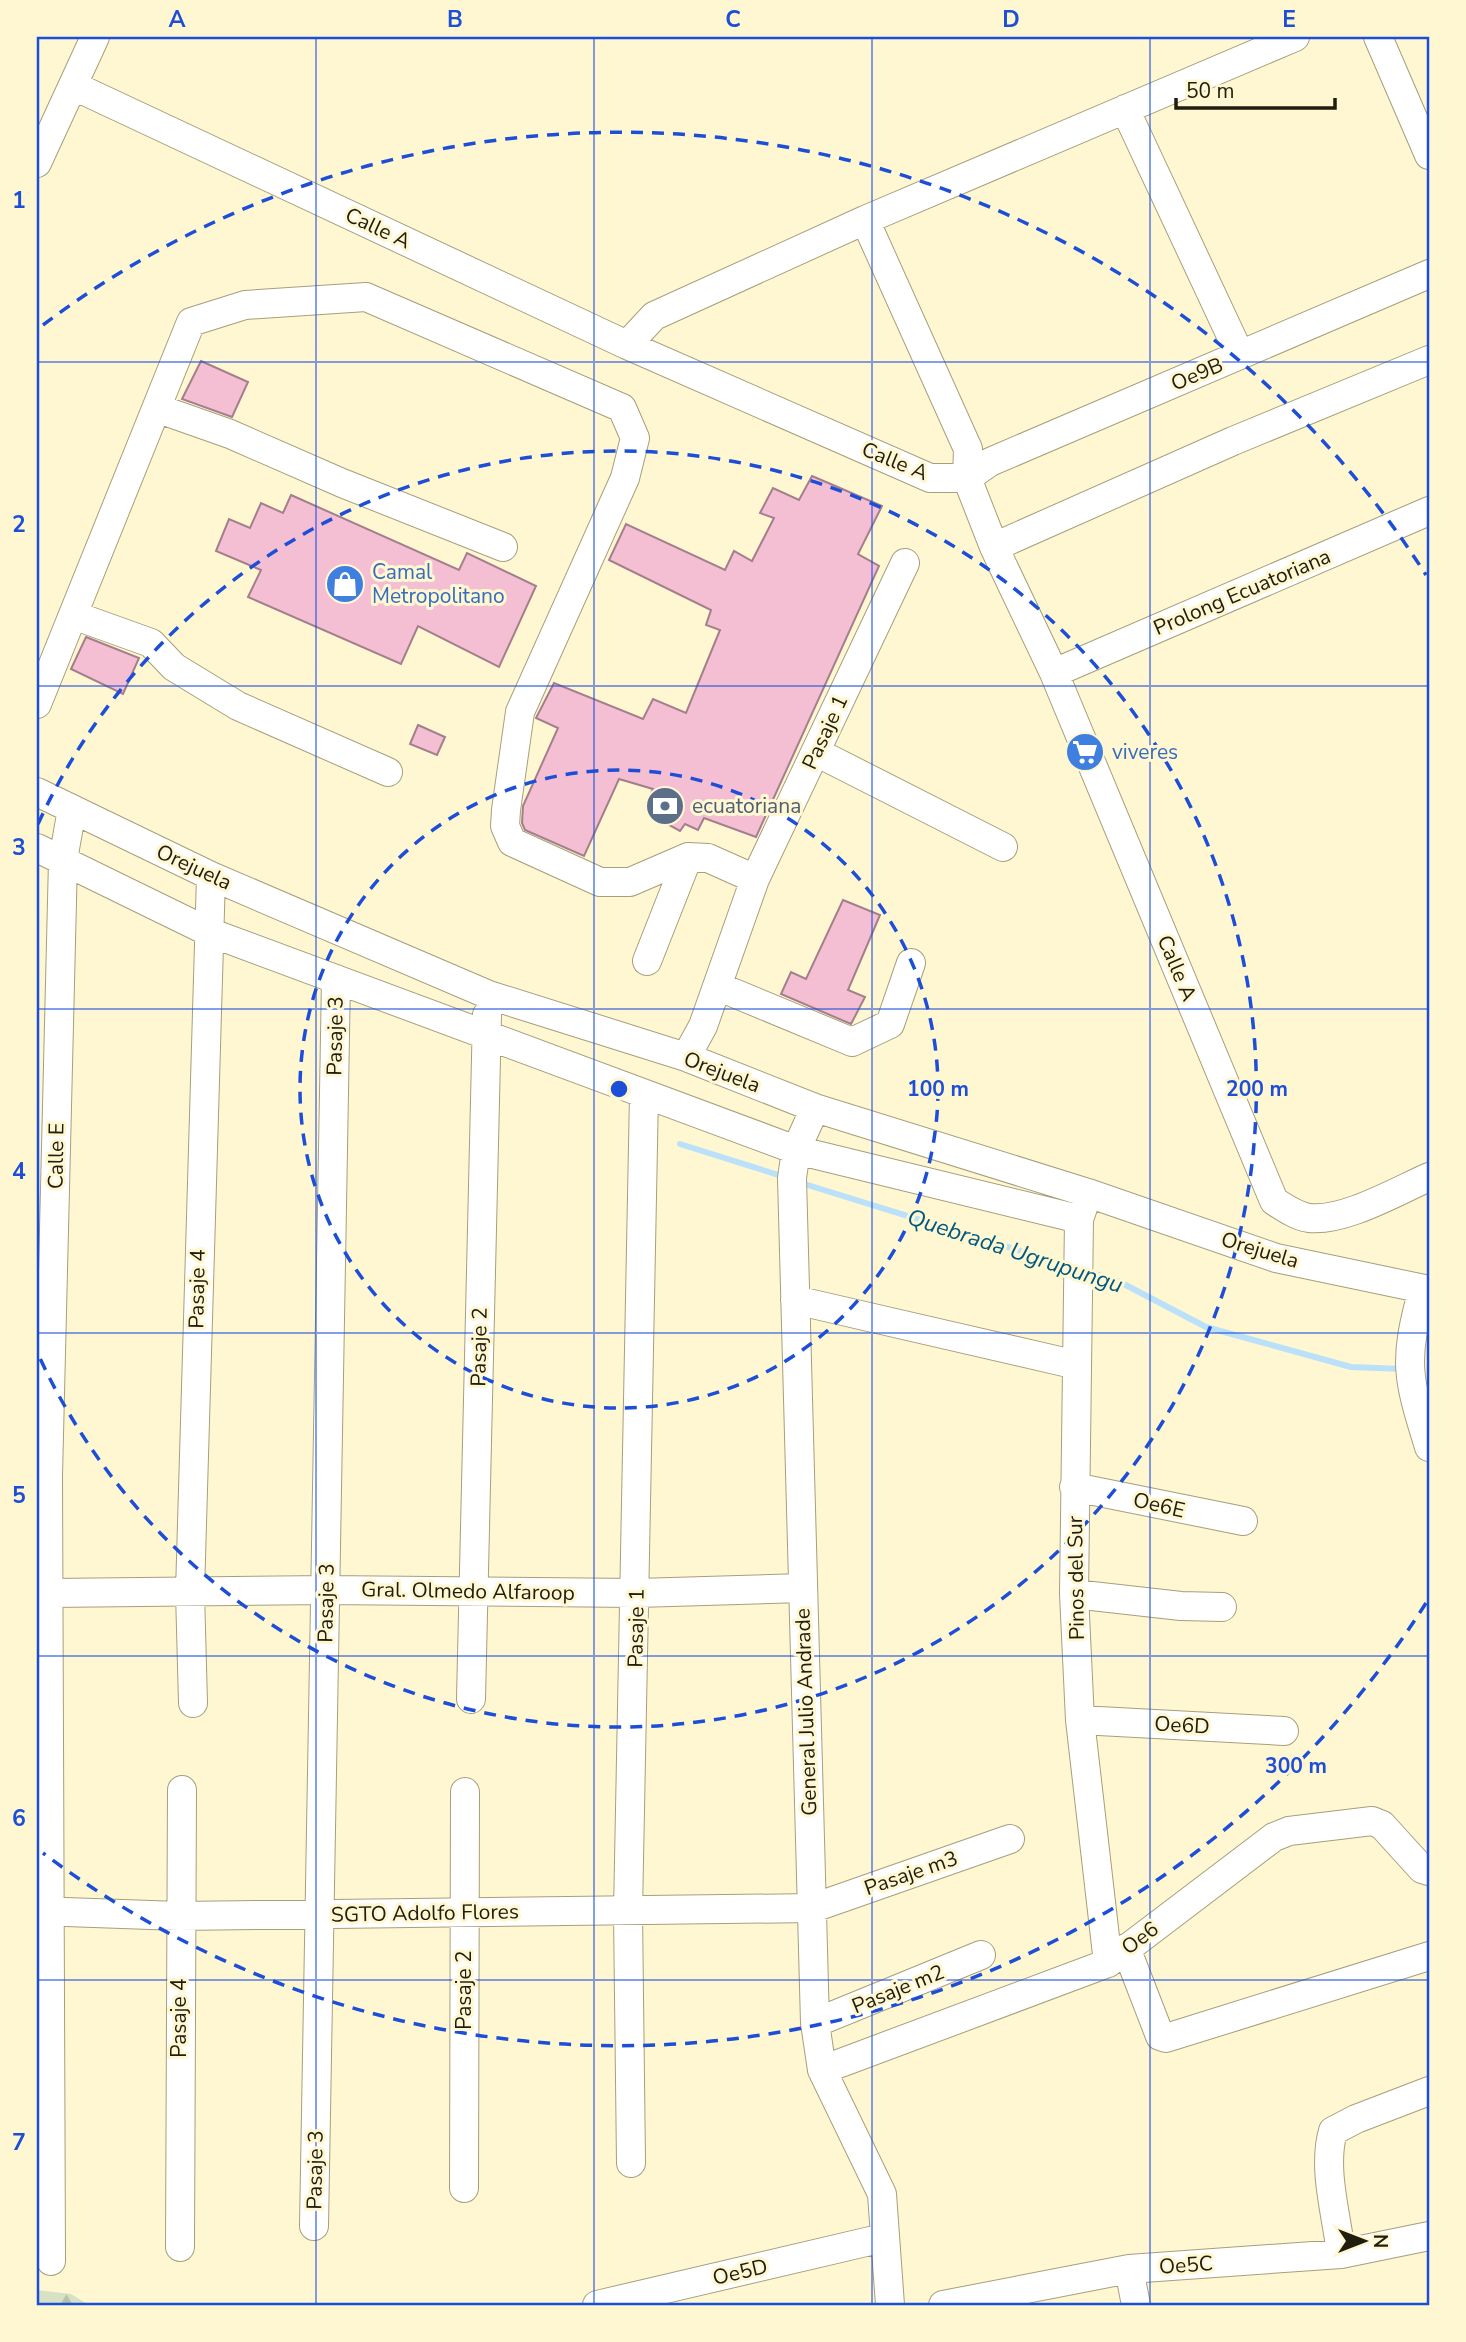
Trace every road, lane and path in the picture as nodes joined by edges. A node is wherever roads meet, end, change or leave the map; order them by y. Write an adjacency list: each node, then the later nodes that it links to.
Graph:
1 (95, 37): 4 (street)
2 (1295, 37): 5 (street)
3 (1378, 37): 6 (street)
4 (74, 86): 7 (street); 10 (street, Calle A)
5 (1125, 109): 8 (street); 11 (street)
6 (1429, 155)
7 (37, 163)
8 (865, 220): 10 (street); 14 (street)
9 (1429, 274): 11 (street, Oe9B)
10 (627, 345): 14 (street, Calle A)
11 (1240, 355): 14 (street, Oe9B)
12 (1429, 360): 17 (street)
13 (159, 408): 16 (street); 19 (street); 28 (street)
14 (967, 478): 17 (street, Calle A)
15 (1429, 511): 20 (street, Prolong Ecuatoriana)
16 (503, 547)
17 (994, 547): 20 (street, Calle A)
18 (905, 563): 22 (street, Pasaje 1)
19 (73, 615): 21 (street); 23 (street)
20 (1054, 673): 44 (street, Calle A)
21 (37, 704)
22 (816, 752): 26 (street); 31 (street, Pasaje 1)
23 (388, 772)
24 (37, 792): 25 (street, Orejuela)
25 (72, 809): 29 (street, Calle E); 30 (street, Orejuela)
26 (1003, 847)
27 (37, 848): 29 (street)
28 (688, 857): 31 (street); 33 (street)
29 (63, 860): 32 (street); 38 (street, Calle E)
30 (211, 876): 32 (street, Pasaje 4); 37 (street, Orejuela)
31 (755, 879): 36 (street, Pasaje 1)
32 (209, 932): 35 (street); 56 (street, Pasaje 4)
33 (647, 961)
34 (911, 963): 36 (street)
35 (336, 979): 39 (street); 55 (street, Pasaje 3)
36 (717, 986): 40 (street, Pasaje 1)
37 (489, 995): 39 (street, Pasaje 2); 40 (street, Orejuela)
38 (48, 1018): 48 (street, Calle E)
39 (486, 1033): 41 (street); 57 (street, Pasaje 2)
40 (686, 1058): 42 (street, Orejuela)
41 (644, 1094): 43 (street); 59 (street, Pasaje 1)
42 (815, 1108): 43 (street, General Julio Andrade); 45 (street, Orejuela)
43 (796, 1150): 45 (street); 47 (street, General Julio Andrade)
44 (1429, 1177)
45 (1084, 1206): 46 (street, Orejuela); 49 (street, Pinos del Sur)
46 (1426, 1290): 50 (street)
47 (795, 1300): 49 (street); 54 (street, General Julio Andrade)
48 (45, 1311): 51 (street, Calle E)
49 (1077, 1365): 52 (street, Pinos del Sur)
50 (1429, 1447)
51 (42, 1475): 58 (street, Calle E)
52 (1074, 1487): 53 (street, Oe6E); 60 (street, Pinos del Sur)
53 (1243, 1521)
54 (802, 1588): 59 (street, Gral. Olmedo Alfaroop); 70 (street, General Julio Andrade)
55 (326, 1590): 56 (street, Gral. Olmedo Alfaroop); 57 (street, Gral. Olmedo Alfaroop); 74 (street, Pasaje 3)
56 (190, 1592): 58 (street, Gral. Olmedo Alfaroop); 63 (street, Pasaje 4)
57 (474, 1592): 59 (street, Gral. Olmedo Alfaroop); 62 (street, Pasaje 2)
58 (50, 1593): 71 (street, Calle E)
59 (636, 1593): 73 (street, Pasaje 1)
60 (1074, 1594): 61 (street); 64 (street, Pinos del Sur)
61 (1222, 1607)
62 (471, 1699)
63 (193, 1703)
64 (1080, 1720): 65 (street, Oe6D); 77 (street, Pinos del Sur)
65 (1284, 1731)
66 (182, 1790): 75 (street, Pasaje 4)
67 (465, 1792): 72 (street, Pasaje 2)
68 (1010, 1839): 70 (street, Pasaje m3)
69 (1429, 1871): 77 (street, Oe6)
70 (813, 1908): 73 (street, SGTO Adolfo Flores); 79 (street, General Julio Andrade)
71 (43, 1911): 75 (street, SGTO Adolfo Flores); 84 (street, Calle E)
72 (464, 1912): 73 (street, SGTO Adolfo Flores); 74 (street, SGTO Adolfo Flores); 83 (street, Pasaje 2)
73 (628, 1912): 82 (street, Pasaje 1)
74 (318, 1914): 75 (street, SGTO Adolfo Flores); 85 (street, Pasaje 3)
75 (179, 1916): 88 (street, Pasaje 4)
76 (981, 1955): 79 (street, Pasaje m2)
77 (1117, 1956): 78 (street, Pinos del Sur); 80 (street, Oe6)
78 (1429, 1956)
79 (815, 2023): 80 (street, General Julio Andrade)
80 (822, 2070): 87 (street, General Julio Andrade)
81 (1429, 2091): 89 (street)
82 (631, 2163)
83 (464, 2188)
84 (44, 2193): 90 (street, Calle E)
85 (314, 2226)
86 (1429, 2236): 89 (street, Oe5C)
87 (883, 2238): 92 (street, Oe5D); 93 (street, General Julio Andrade)
88 (180, 2248)
89 (1341, 2254): 91 (street, Oe5C)
90 (51, 2261)
91 (1129, 2270): 94 (street, Oe5C); 95 (street)
92 (597, 2305)
93 (890, 2305)
94 (943, 2305)
95 (1136, 2305)

